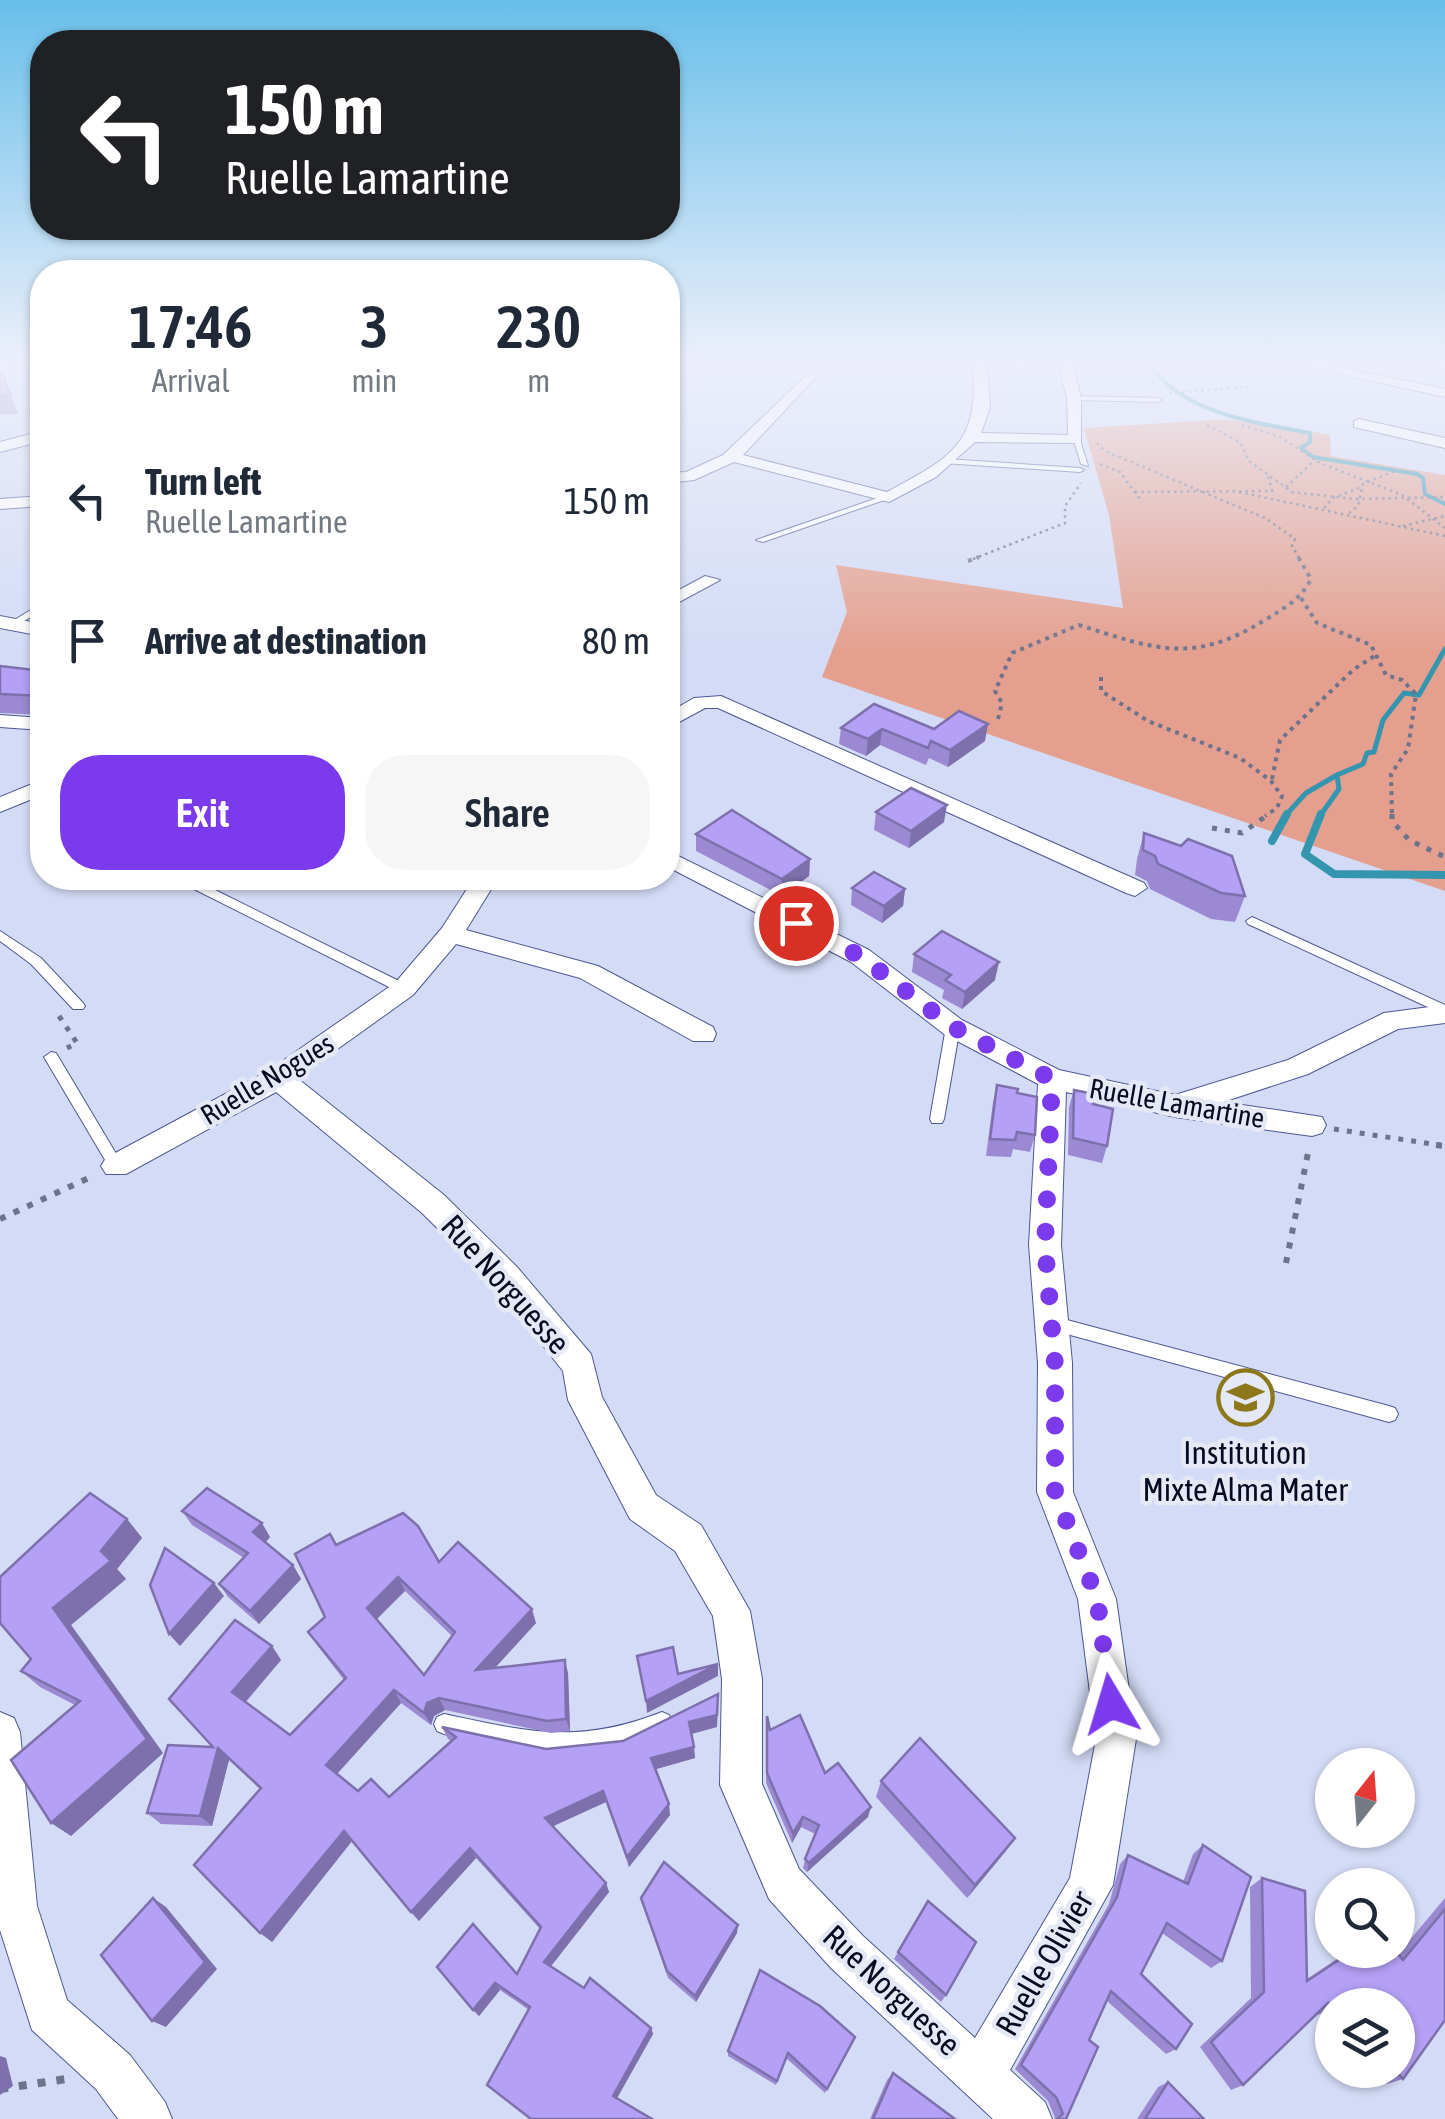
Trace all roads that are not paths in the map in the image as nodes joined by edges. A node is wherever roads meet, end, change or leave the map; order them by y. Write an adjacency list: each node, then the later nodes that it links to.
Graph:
1 (729, 457): 6 (street)
2 (733, 457): 7 (street)
3 (951, 457): 5 (street)
4 (1080, 457): 5 (lane)
5 (946, 462): 7 (street)
6 (680, 478)
7 (889, 497): 10 (lane)
8 (30, 502): 9 (street)
9 (0, 504)
10 (760, 540)
11 (712, 580): 12 (street)
12 (680, 597)
13 (30, 612): 14 (lane)
14 (6, 623)
15 (680, 715): 21 (street)
16 (0, 721): 17 (street)
17 (30, 723)
18 (30, 792): 19 (street)
19 (0, 805)
20 (680, 864): 30 (street, Ruelle Lamartine)
21 (1135, 888)
22 (206, 890): 27 (lane)
23 (478, 890): 26 (street, Ruelle Nogues)
24 (1252, 921): 29 (lane)
25 (0, 934): 28 (lane)
26 (451, 934): 27 (street, Ruelle Nogues); 31 (street)
27 (404, 989): 33 (street, Ruelle Nogues)
28 (78, 1006)
29 (1445, 1012): 35 (street)
30 (953, 1027): 34 (street, Ruelle Lamartine); 36 (lane)
31 (703, 1034)
32 (50, 1057): 38 (lane)
33 (278, 1078): 38 (street, Ruelle Nogues); 44 (street, Rue Norguesse)
34 (1052, 1079): 35 (street, Ruelle Lamartine); 39 (street, Ruelle Olivier)
35 (1175, 1106): 37 (street, Ruelle Lamartine)
36 (937, 1119)
37 (1312, 1125)
38 (116, 1166)
39 (1052, 1323): 40 (lane); 44 (street, Ruelle Olivier)
40 (1390, 1414)
41 (689, 1709): 42 (lane)
42 (444, 1724)
43 (0, 1732): 45 (street)
44 (980, 2074): 46 (street, Rue Norguesse)
45 (148, 2119)
46 (1028, 2119)

